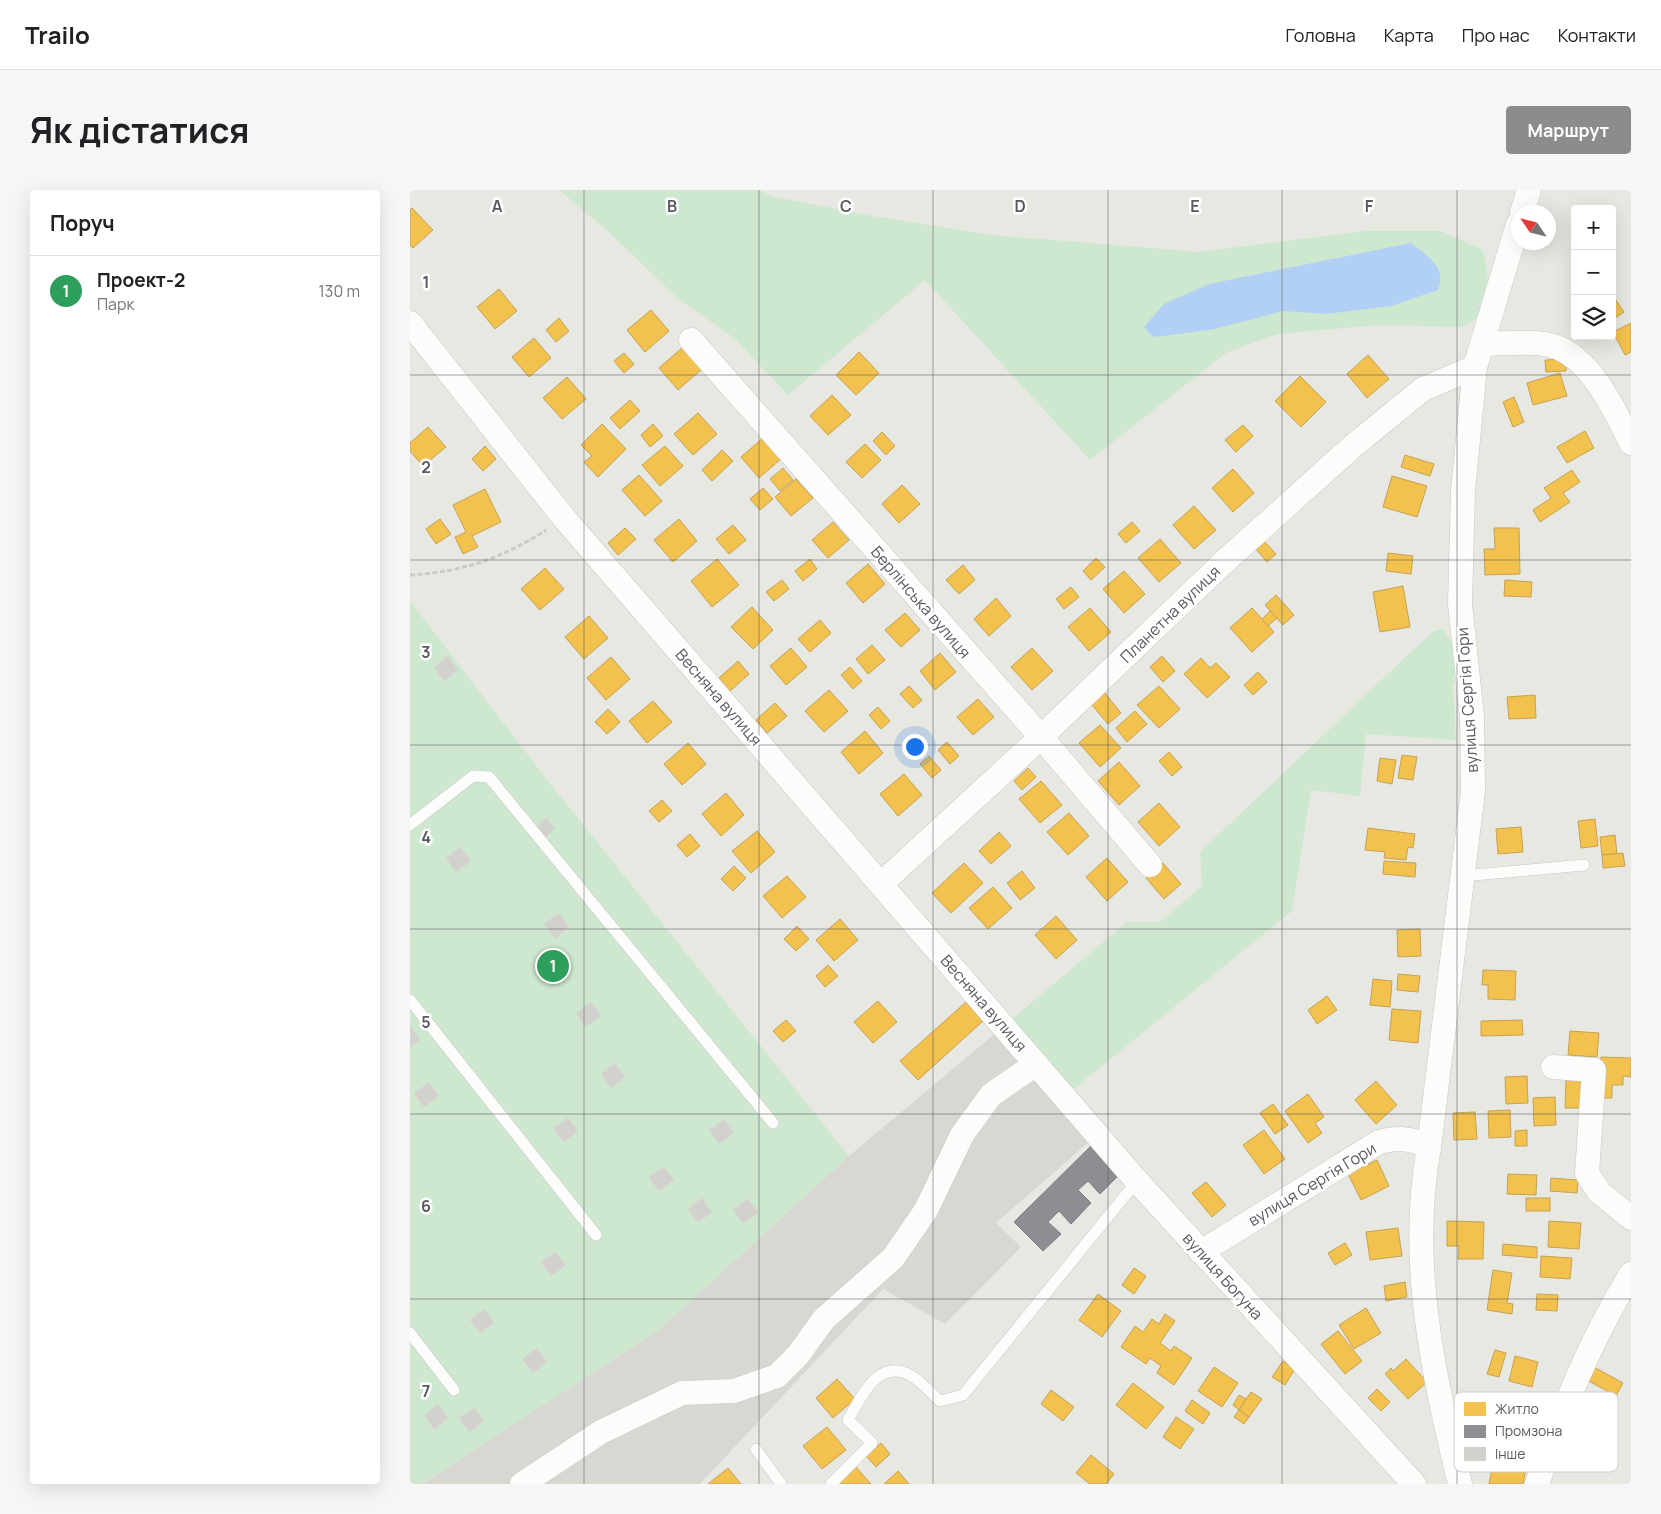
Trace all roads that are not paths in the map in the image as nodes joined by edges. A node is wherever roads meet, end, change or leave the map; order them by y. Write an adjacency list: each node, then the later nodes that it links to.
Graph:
1 (1529, 190): 2 (street)
2 (1524, 205)
3 (1511, 247): 6 (street, вулиця Сергія Гори)
4 (410, 323): 14 (street, Весняна вулиця)
5 (691, 340): 9 (street, Берлінська вулиця)
6 (1482, 344): 7 (street, вулиця Сергія Гори); 8 (street)
7 (1474, 367): 9 (street, Планетна вулиця); 13 (street, вулиця Сергія Гори)
8 (1631, 443)
9 (1041, 737): 11 (street, Берлінська вулиця); 14 (street, Планетна вулиця)
10 (410, 826): 18 (lane)
11 (1150, 865)
12 (1584, 865): 13 (lane)
13 (1463, 876): 19 (street, вулиця Сергія Гори)
14 (881, 884): 16 (street, Весняна вулиця)
15 (410, 1000): 22 (lane)
16 (1036, 1064): 20 (street, вулиця Богуна); 31 (street)
17 (1553, 1067): 21 (street)
18 (773, 1123)
19 (1429, 1147): 23 (street, вулиця Сергія Гори); 29 (street, вулиця Сергія Гори)
20 (1137, 1181): 23 (street, вулиця Богуна); 33 (lane)
21 (1631, 1218)
22 (596, 1235)
23 (1201, 1252): 34 (street, вулиця Богуна)
24 (1631, 1274): 27 (street)
25 (410, 1333): 26 (lane)
26 (454, 1390)
27 (1570, 1392)
28 (756, 1448): 32 (lane)
29 (1454, 1459)
30 (1541, 1472): 35 (street)
31 (522, 1484)
32 (781, 1484)
33 (831, 1484)
34 (1414, 1484)
35 (1537, 1484)

